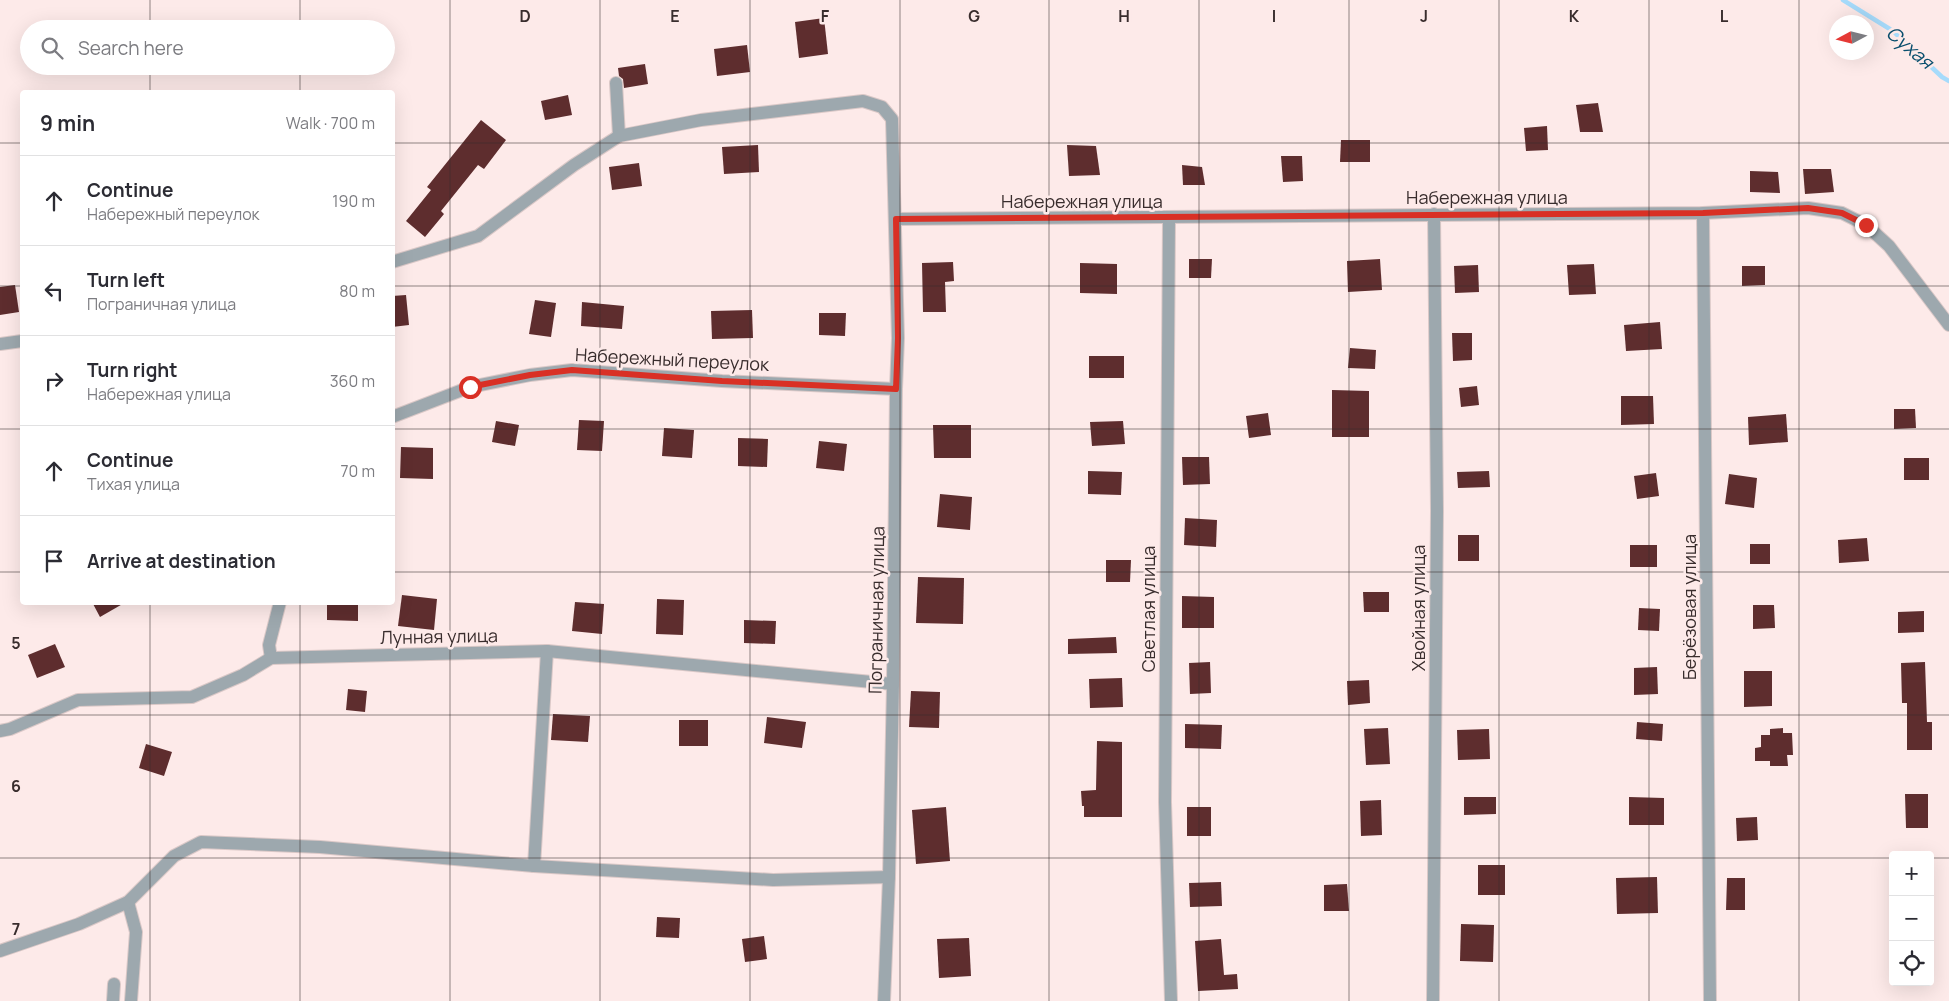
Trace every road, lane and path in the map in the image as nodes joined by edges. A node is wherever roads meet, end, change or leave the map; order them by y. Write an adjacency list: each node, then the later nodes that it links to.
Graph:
1 (616, 84): 2 (street)
2 (619, 136): 6 (street); 7 (street)
3 (1703, 213): 4 (street, Набережная улица); 8 (street, Набережная улица); 28 (street, Берёзовая улица)
4 (1434, 214): 5 (street, Набережная улица); 27 (street, Хвойная улица)
5 (1169, 218): 6 (street, Набережная улица); 26 (street, Светлая улица)
6 (896, 219): 11 (street, Пограничная улица)
7 (395, 261)
8 (1949, 325)
9 (20, 341): 10 (street)
10 (0, 344)
11 (896, 389): 12 (street, Набережный переулок); 16 (street, Пограничная улица)
12 (395, 416)
13 (279, 605): 15 (street)
14 (547, 651): 15 (street, Лунная улица); 16 (street, Лунная улица); 18 (street)
15 (271, 658): 17 (street)
16 (893, 684): 19 (street, Пограничная улица)
17 (0, 731)
18 (534, 866): 19 (street); 20 (street)
19 (889, 877): 25 (street, Пограничная улица)
20 (128, 902): 21 (street); 24 (street)
21 (0, 951)
22 (114, 984): 23 (street)
23 (113, 1001)
24 (131, 1001)
25 (884, 1001)
26 (1171, 1001)
27 (1433, 1001)
28 (1710, 1001)

